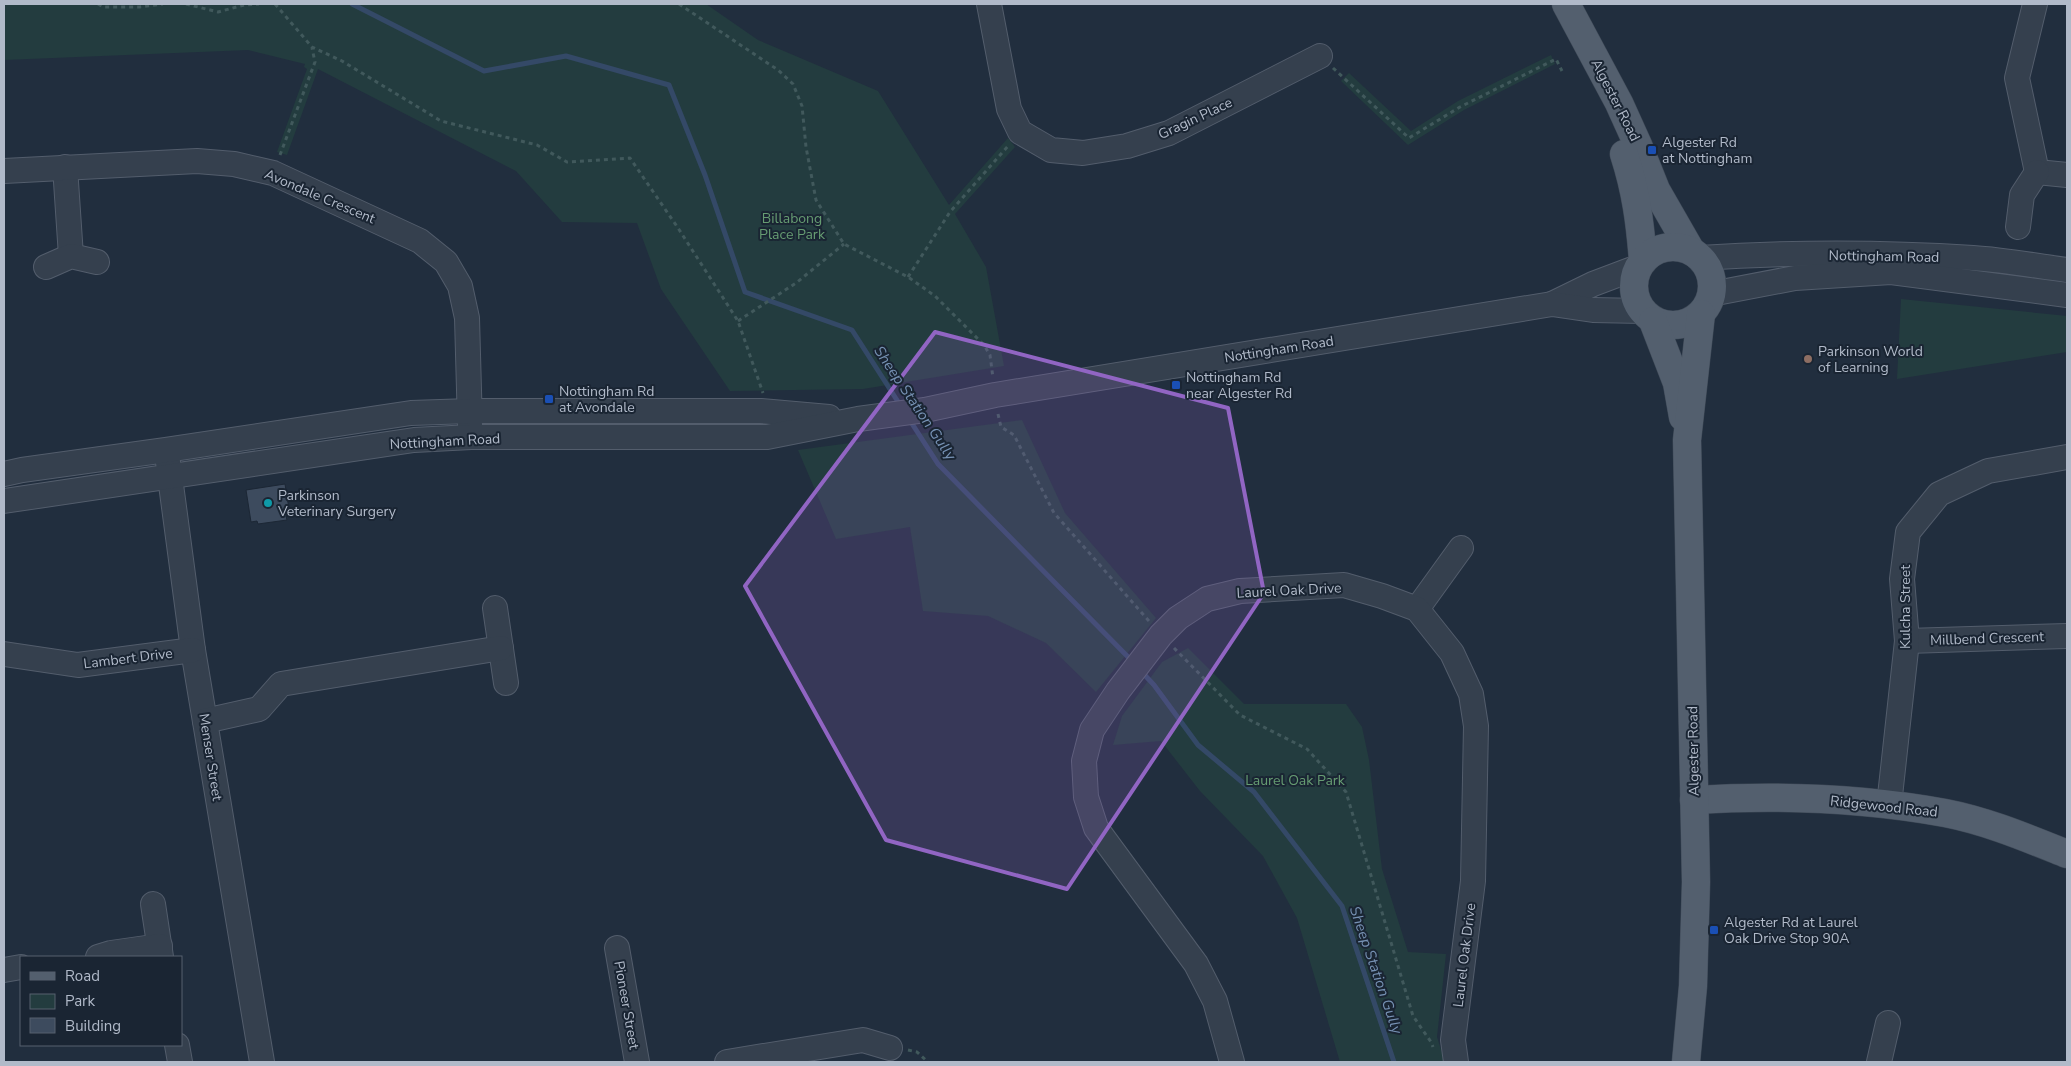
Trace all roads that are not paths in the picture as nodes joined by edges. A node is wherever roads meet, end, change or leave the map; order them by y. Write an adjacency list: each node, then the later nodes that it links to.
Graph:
1 (990, 4): 5 (street, Gragin Place)
2 (1554, 4): 14 (main road, Algester Road)
3 (1566, 4): 11 (main road, Algester Road)
4 (2035, 4): 8 (street)
5 (1320, 56)
6 (65, 167): 7 (street, Avondale Crescent); 12 (street); 21 (street, Avondale Crescent)
7 (4, 171)
8 (2037, 172): 9 (street); 10 (street)
9 (2067, 175)
10 (2018, 227)
11 (1696, 255): 14 (main road); 16 (street, Nottingham Road); 19 (main road)
12 (71, 256): 13 (street); 15 (street)
13 (97, 262)
14 (1640, 264): 18 (street, Nottingham Road); 20 (main road)
15 (46, 267)
16 (2067, 270)
17 (2067, 295): 19 (street, Nottingham Road)
18 (1552, 304): 20 (street, Nottingham Road); 22 (street, Nottingham Road)
19 (1706, 304): 20 (main road); 24 (main road, Algester Road)
20 (1647, 316): 24 (main road, Algester Road)
21 (470, 411): 22 (street, Nottingham Road); 23 (street, Avondale Crescent); 25 (street, Nottingham Road)
22 (858, 420): 23 (street, Nottingham Road)
23 (471, 438): 28 (street, Nottingham Road)
24 (1687, 440): 40 (main road, Algester Road)
25 (166, 450): 27 (street, Nottingham Road); 28 (street, Menser Street)
26 (2067, 457): 34 (street, Kulcha Street)
27 (4, 474)
28 (170, 476): 29 (street, Nottingham Road); 36 (street, Menser Street)
29 (4, 500)
30 (1461, 548): 32 (street)
31 (495, 608): 35 (street)
32 (1417, 609): 52 (street, Laurel Oak Drive); 57 (street, Laurel Oak Drive)
33 (2067, 636): 34 (street, Millbend Crescent)
34 (1906, 641): 41 (street, Kulcha Street)
35 (501, 648): 38 (street); 39 (street)
36 (193, 650): 37 (street, Lambert Drive); 39 (street, Menser Street)
37 (4, 654)
38 (506, 683)
39 (205, 721): 54 (street, Menser Street)
40 (1694, 800): 41 (main road, Ridgewood Road); 58 (main road, Algester Road)
41 (1889, 806): 42 (main road, Ridgewood Road)
42 (2067, 854)
43 (153, 904): 45 (street)
44 (617, 948): 55 (street, Pioneer Street)
45 (161, 952): 46 (street)
46 (101, 956)
47 (20, 967): 48 (street)
48 (4, 970)
49 (1888, 1023): 59 (street)
50 (177, 1046): 53 (street)
51 (890, 1048): 56 (street)
52 (1446, 1059)
53 (180, 1062)
54 (262, 1062)
55 (637, 1062)
56 (727, 1062)
57 (1232, 1062)
58 (1686, 1062)
59 (1879, 1062)

